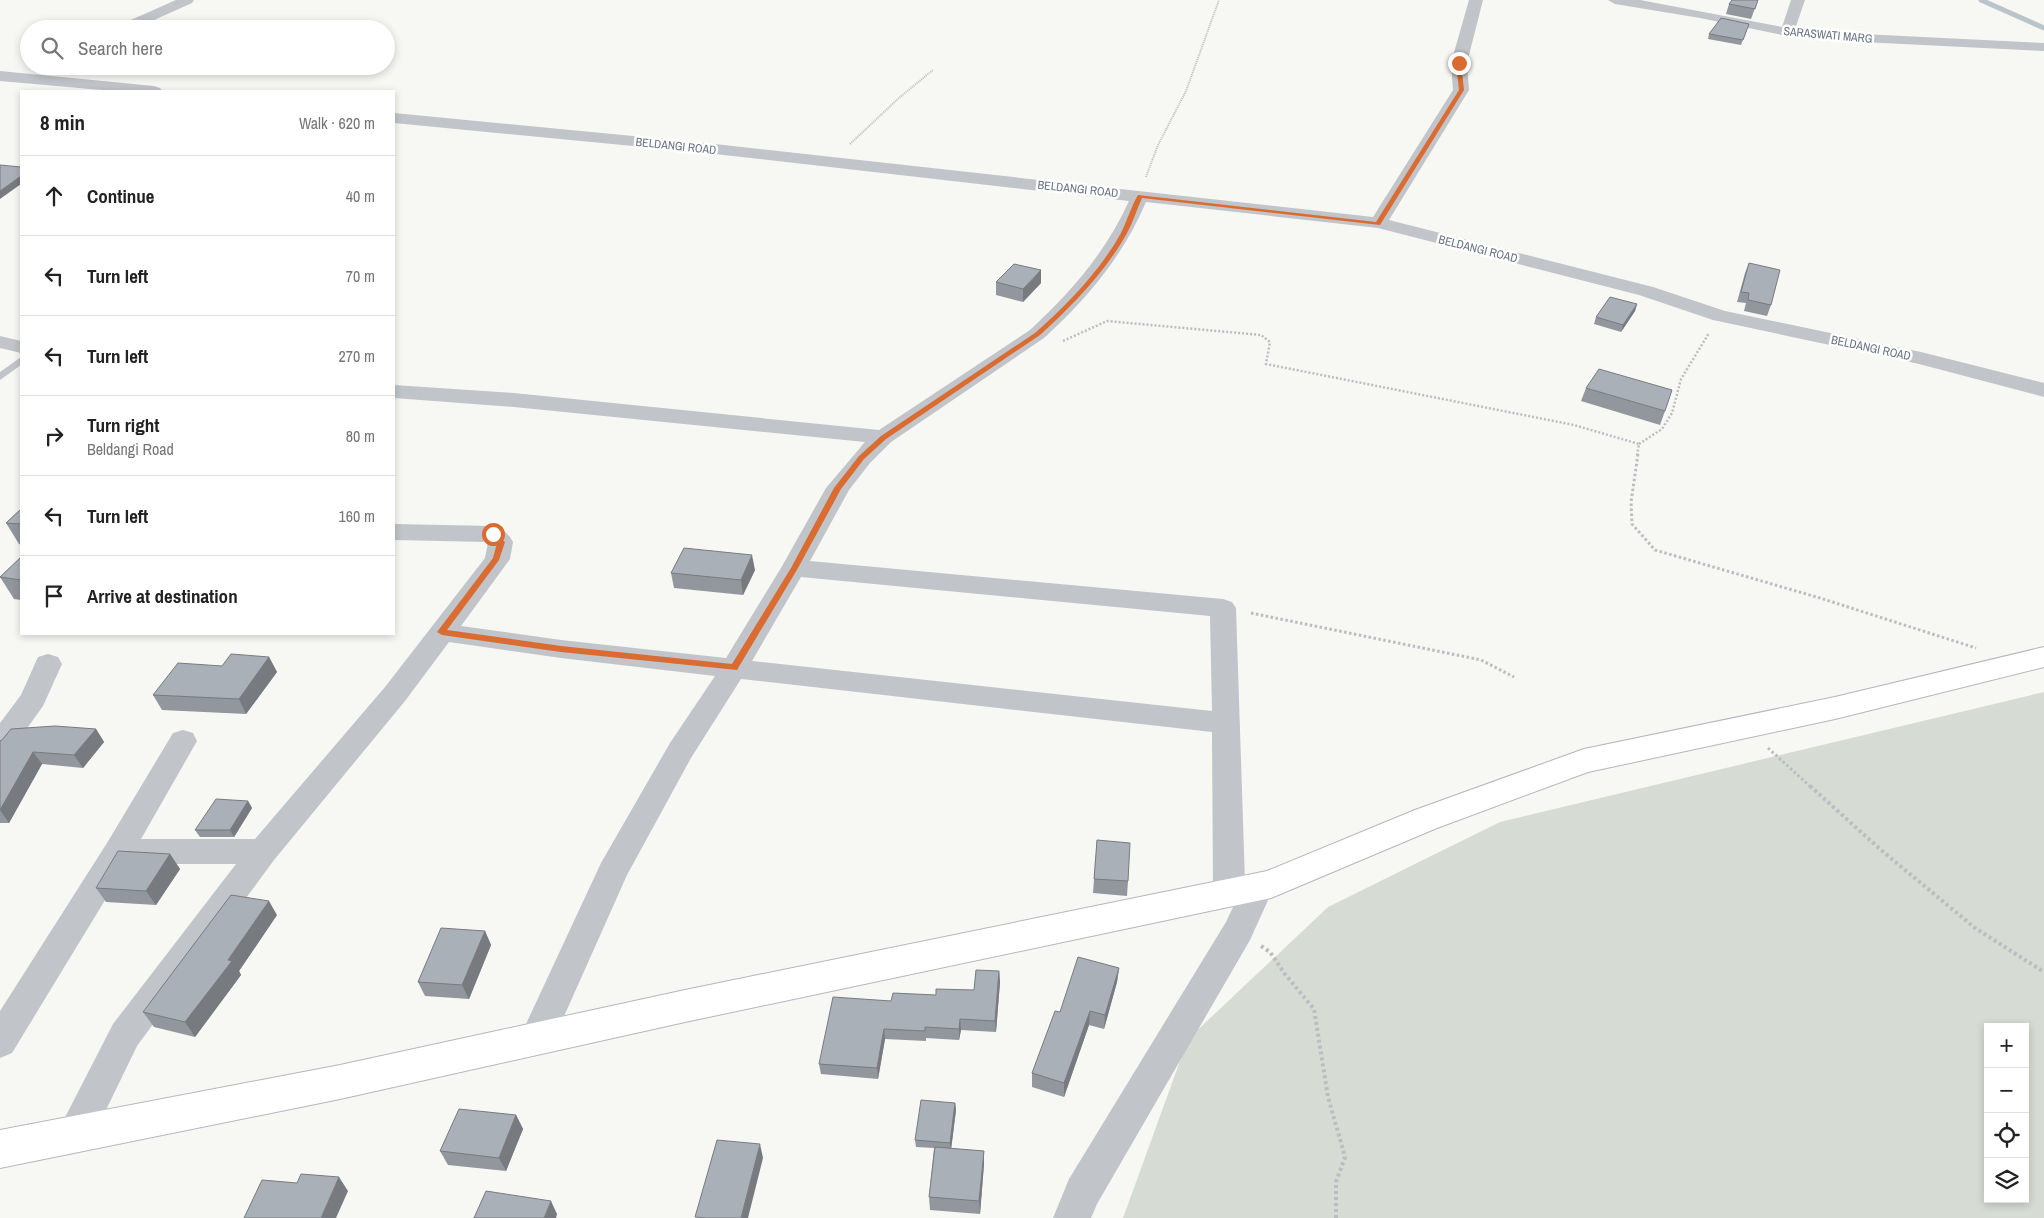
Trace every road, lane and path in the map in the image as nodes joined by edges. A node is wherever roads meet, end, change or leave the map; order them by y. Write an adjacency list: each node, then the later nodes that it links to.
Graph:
1 (187, 0): 6 (street)
2 (1219, 0): 16 (path)
3 (1476, 0): 17 (street)
4 (1615, 0): 7 (street, SARASWATI MARG)
5 (1798, 0): 7 (street)
6 (142, 20)
7 (1788, 32): 8 (street, SARASWATI MARG)
8 (2044, 47)
9 (933, 70): 15 (path)
10 (0, 76): 11 (street)
11 (18, 76): 12 (street); 13 (street)
12 (0, 85)
13 (145, 90)
14 (395, 118): 15 (street, BELDANGI ROAD)
15 (831, 162): 16 (street, BELDANGI ROAD)
16 (1140, 196): 17 (street, BELDANGI ROAD); 19 (street)
17 (1378, 224): 18 (street, BELDANGI ROAD)
18 (1720, 316): 24 (street, BELDANGI ROAD); 27 (path)
19 (1057, 317): 26 (street); 27 (path)
20 (0, 342): 21 (street)
21 (20, 347)
22 (20, 361): 23 (lane)
23 (0, 377)
24 (2044, 390)
25 (395, 391): 26 (street)
26 (884, 437): 29 (street)
27 (1640, 444): 32 (path)
28 (395, 532): 31 (street)
29 (794, 568): 30 (street); 35 (street)
30 (1223, 608): 36 (path); 37 (street)
31 (442, 632): 35 (street); 41 (street)
32 (1977, 649)
33 (2044, 657): 38 (street)
34 (48, 664): 40 (street)
35 (734, 668): 37 (street); 46 (street)
36 (1514, 677)
37 (1226, 724): 43 (street)
38 (1746, 727): 43 (street); 45 (path)
39 (183, 741): 42 (street)
40 (0, 744)
41 (263, 851): 42 (street); 48 (street)
42 (118, 852): 47 (street)
43 (1243, 890): 44 (street); 46 (street)
44 (1238, 930): 50 (street); 51 (path)
45 (2044, 972)
46 (537, 1039): 48 (street)
47 (0, 1042)
48 (76, 1133): 49 (street)
49 (0, 1151)
50 (1072, 1218)
51 (1336, 1218)

